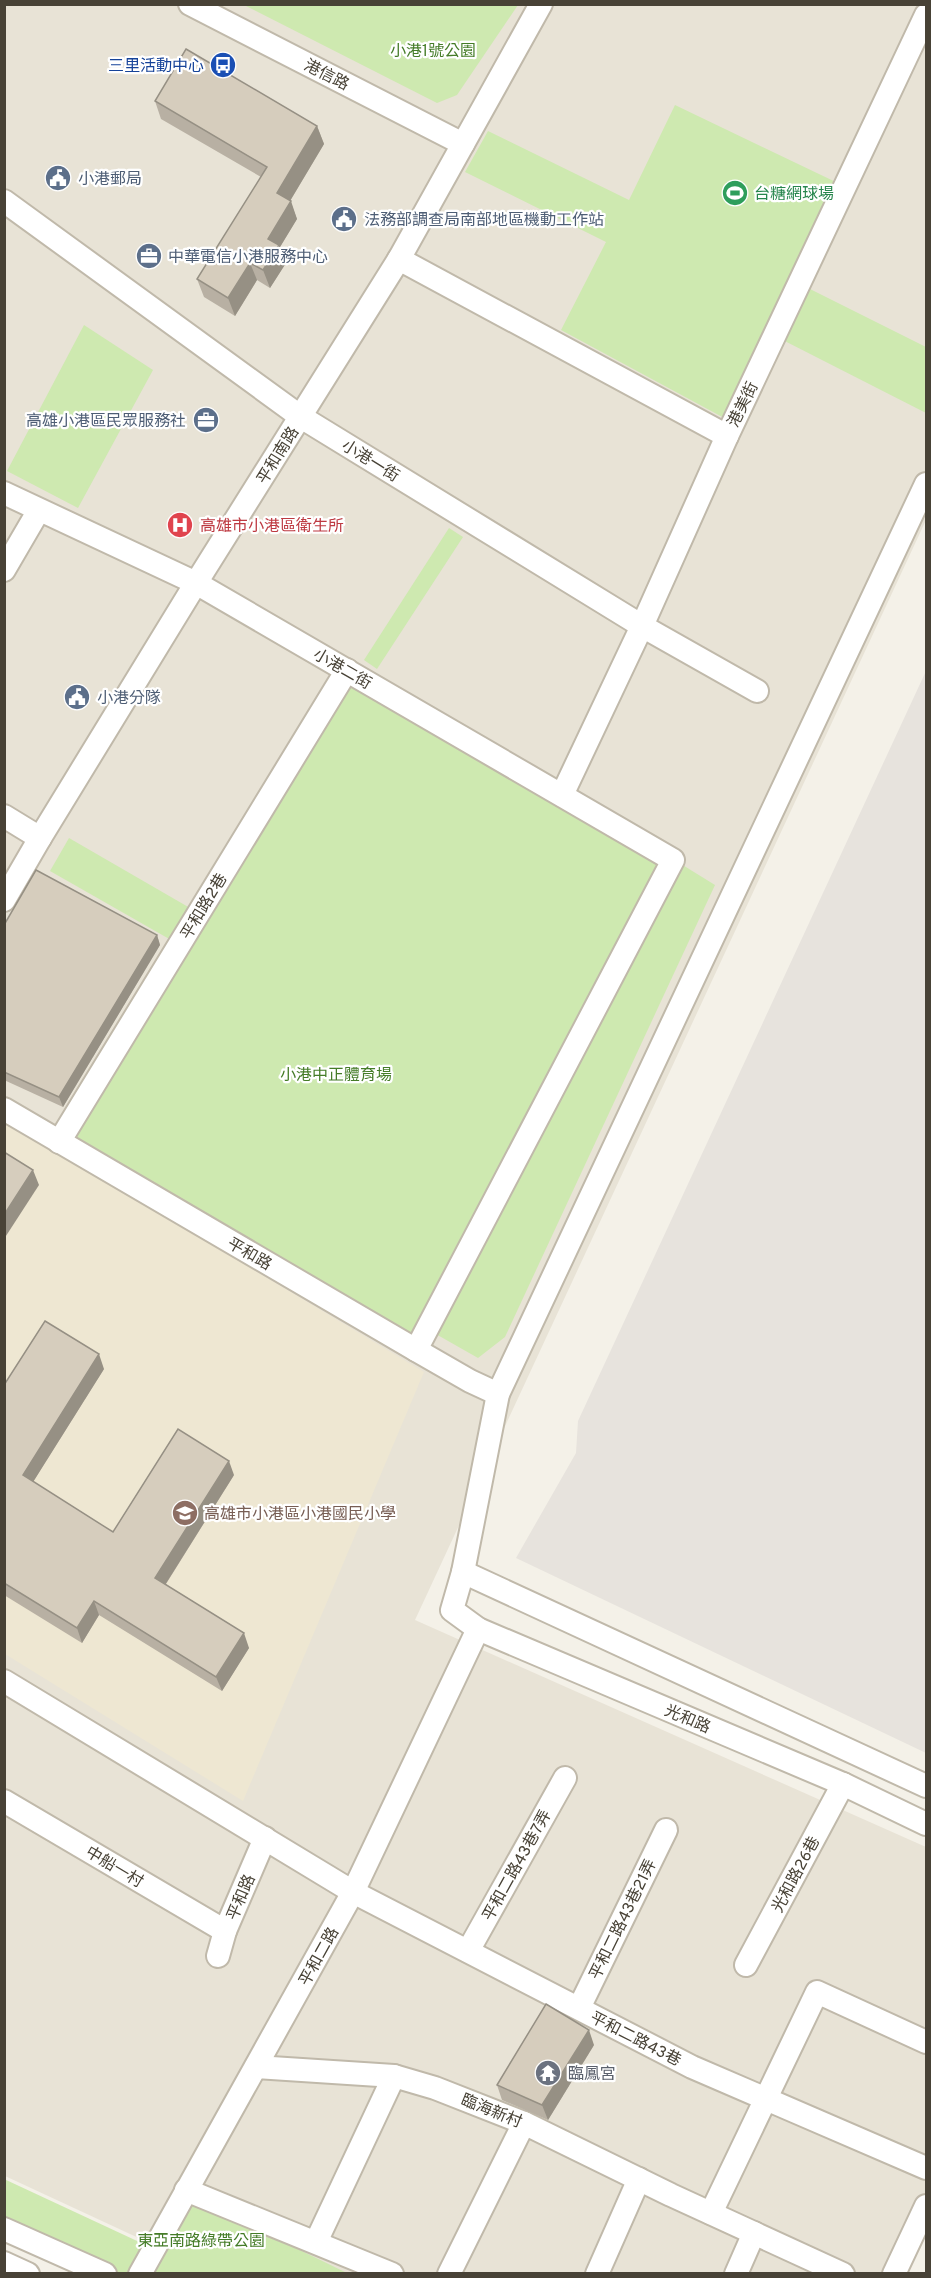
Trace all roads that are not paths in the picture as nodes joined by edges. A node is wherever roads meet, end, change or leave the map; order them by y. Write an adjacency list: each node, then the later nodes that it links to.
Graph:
1 (190, 4): 4 (street, 港信路)
2 (541, 4): 4 (street, 平和南路)
3 (927, 15): 8 (street, 港美街)
4 (463, 144): 6 (street, 平和南路)
5 (4, 201): 7 (street, 小港一街)
6 (399, 259): 7 (street, 平和南路); 8 (street)
7 (301, 417): 13 (street, 平和南路); 14 (street, 小港一街)
8 (727, 436): 14 (street, 港美街)
9 (927, 484): 24 (street)
10 (4, 493): 11 (street, 小港二街)
11 (39, 510): 12 (street); 13 (street, 小港二街)
12 (4, 570)
13 (196, 583): 15 (street, 小港二街); 19 (street, 平和南路)
14 (642, 626): 16 (street, 小港一街); 17 (street, 港美街)
15 (347, 670): 17 (street, 小港二街); 22 (street, 平和路2巷)
16 (756, 691)
17 (562, 795): 23 (street, 小港二街)
18 (4, 816): 19 (street)
19 (40, 838): 20 (street, 平和南路)
20 (4, 900)
21 (4, 1109): 22 (street, 平和路)
22 (59, 1142): 23 (street, 平和路)
23 (416, 1350): 24 (street, 平和路)
24 (498, 1394): 25 (street)
25 (463, 1572): 26 (street, 光和路); 30 (street)
26 (478, 1629): 29 (street, 光和路); 35 (street, 平和二路)
27 (4, 1681): 34 (street, 平和二路43巷)
28 (564, 1778): 37 (street, 平和二路43巷7弄)
29 (843, 1784): 32 (street, 光和路); 39 (street, 光和路26巷)
30 (927, 1786)
31 (4, 1801): 36 (street, 中船一村)
32 (927, 1824)
33 (666, 1830): 40 (street, 平和二路43巷21弄)
34 (265, 1838): 35 (street, 平和二路43巷); 36 (street, 平和路)
35 (353, 1892): 37 (street, 平和二路43巷); 42 (street, 平和二路)
36 (225, 1931): 38 (street, 平和路)
37 (468, 1951): 40 (street, 平和二路43巷)
38 (218, 1956)
39 (746, 1965)
40 (579, 2008): 44 (street, 平和二路43巷)
41 (927, 2042): 44 (street)
42 (256, 2067): 43 (street, 臨海新村); 48 (street, 平和二路)
43 (394, 2076): 45 (street, 臨海新村); 53 (street)
44 (765, 2098): 46 (street, 平和二路43巷); 50 (street)
45 (524, 2123): 47 (street, 臨海新村); 59 (street)
46 (927, 2168)
47 (639, 2179): 50 (street, 臨海新村); 60 (street)
48 (186, 2190): 53 (street); 57 (street, 平和二路)
49 (927, 2206): 63 (street)
50 (711, 2213): 52 (street, 臨海新村)
51 (4, 2229): 56 (street)
52 (753, 2233): 61 (street); 62 (street, 臨海新村)
53 (316, 2242): 58 (street)
54 (4, 2263): 55 (street)
55 (28, 2274)
56 (105, 2274)
57 (140, 2274)
58 (392, 2274)
59 (449, 2274)
60 (597, 2274)
61 (736, 2274)
62 (843, 2274)
63 (894, 2274)

